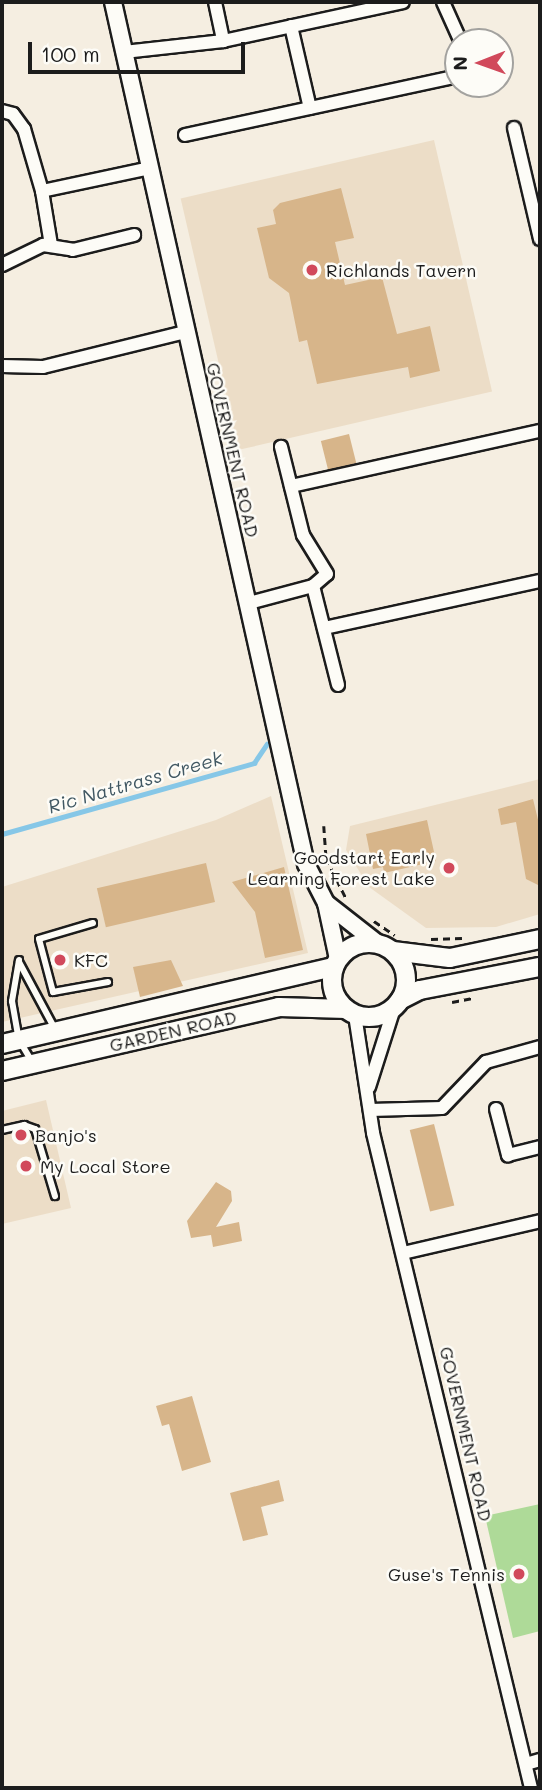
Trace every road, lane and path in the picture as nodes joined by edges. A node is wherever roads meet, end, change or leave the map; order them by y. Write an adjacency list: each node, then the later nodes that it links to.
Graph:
1 (113, 2): 8 (street, GOVERNMENT ROAD)
2 (215, 2): 7 (street)
3 (403, 2): 5 (street)
4 (443, 2): 6 (street)
5 (291, 26): 7 (street); 10 (street)
6 (455, 28)
7 (223, 41): 8 (street)
8 (124, 52): 14 (street, GOVERNMENT ROAD)
9 (444, 79): 10 (street)
10 (310, 108): 13 (street)
11 (2, 111): 15 (street)
12 (514, 128): 17 (street)
13 (185, 135)
14 (150, 167): 15 (street); 20 (street, GOVERNMENT ROAD)
15 (42, 191): 18 (street)
16 (134, 235): 18 (street)
17 (540, 239)
18 (51, 245): 19 (street)
19 (2, 265)
20 (186, 332): 21 (street); 27 (street, GOVERNMENT ROAD)
21 (2, 366)
22 (540, 431): 24 (street)
23 (281, 447): 24 (street)
24 (290, 486): 26 (street)
25 (540, 581): 28 (street)
26 (313, 586): 27 (street); 28 (street)
27 (249, 603): 32 (street, GOVERNMENT ROAD)
28 (324, 628): 29 (street)
29 (338, 685)
30 (324, 826): 31 (path)
31 (348, 901)
32 (326, 903): 38 (street, GOVERNMENT ROAD); 40 (street, GOVERNMENT ROAD)
33 (366, 918): 39 (path)
34 (93, 923): 42 (lane)
35 (472, 938): 37 (path)
36 (540, 939): 39 (main road)
37 (421, 941)
38 (377, 943): 39 (main road); 40 (main road)
39 (398, 946): 45 (main road)
40 (336, 963): 46 (main road); 47 (main road, GARDEN ROAD)
41 (540, 967): 45 (main road)
42 (108, 982)
43 (480, 996): 44 (path)
44 (445, 1002)
45 (397, 1004): 46 (main road); 52 (street, GOVERNMENT ROAD)
46 (351, 1012): 50 (main road, GARDEN ROAD); 52 (street, GOVERNMENT ROAD)
47 (57, 1032): 48 (main road, GARDEN ROAD); 48 (lane)
48 (10, 1042): 50 (lane)
49 (540, 1047): 53 (street)
50 (33, 1063): 51 (main road, GARDEN ROAD)
51 (2, 1071)
52 (369, 1087): 53 (street, GOVERNMENT ROAD)
53 (370, 1110): 59 (street, GOVERNMENT ROAD)
54 (496, 1110): 56 (street)
55 (2, 1130): 57 (lane)
56 (540, 1147)
57 (55, 1196)
58 (540, 1221): 59 (street)
59 (403, 1253): 61 (street, GOVERNMENT ROAD)
60 (540, 1760): 61 (street)
61 (526, 1764): 62 (street, GOVERNMENT ROAD)
62 (531, 1788)

